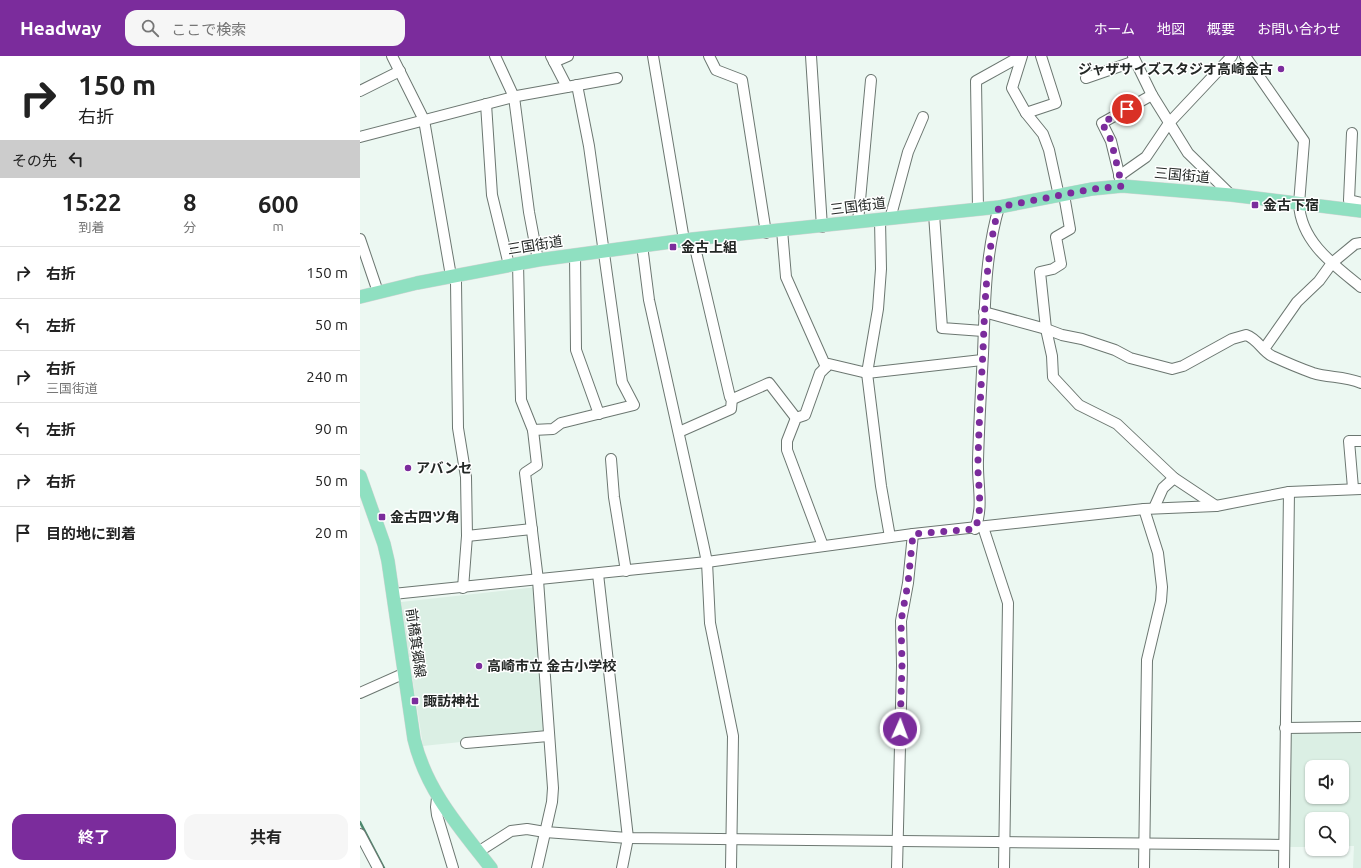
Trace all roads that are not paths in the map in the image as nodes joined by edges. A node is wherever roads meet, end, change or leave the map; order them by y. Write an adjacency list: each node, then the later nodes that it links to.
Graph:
1 (392, 56): 13 (street)
2 (495, 56): 20 (street)
3 (568, 56): 12 (street)
4 (653, 56): 43 (street)
5 (709, 56): 41 (street)
6 (811, 56): 39 (street)
7 (1021, 56): 22 (street); 34 (street)
8 (1041, 56): 22 (street)
9 (1232, 56): 25 (street)
10 (1245, 56): 32 (street)
11 (1134, 58): 15 (street); 19 (street)
12 (553, 59): 17 (street)
13 (400, 71): 18 (street); 24 (street)
14 (618, 78): 17 (street)
15 (1086, 78)
16 (870, 80): 38 (street)
17 (572, 86): 20 (street); 46 (street)
18 (360, 91)
19 (1152, 95): 25 (street); 28 (street)
20 (514, 97): 21 (street); 48 (street)
21 (486, 104): 24 (street); 50 (street)
22 (1026, 113): 29 (street)
23 (923, 117): 37 (street)
24 (424, 120): 27 (street); 51 (street)
25 (1169, 123): 28 (street); 30 (street)
26 (1352, 133): 31 (street)
27 (360, 137)
28 (1120, 181): 29 (main road, 三国街道); 30 (main road, 三国街道)
29 (1062, 195): 33 (main road, 三国街道); 56 (street)
30 (1231, 196): 32 (main road, 三国街道)
31 (1361, 203)
32 (1299, 204): 35 (main road, 三国街道); 49 (street)
33 (999, 207): 34 (main road, 三国街道); 55 (street)
34 (978, 209): 36 (main road, 三国街道)
35 (1361, 211)
36 (934, 214): 37 (main road, 三国街道); 57 (street)
37 (885, 219): 38 (main road, 三国街道); 61 (street)
38 (858, 222): 39 (main road, 三国街道)
39 (822, 227): 40 (main road, 三国街道)
40 (782, 230): 41 (main road, 三国街道); 60 (street)
41 (766, 233): 43 (main road, 三国街道)
42 (360, 239): 53 (street)
43 (688, 240): 45 (main road, 三国街道); 63 (street)
44 (1361, 244): 49 (street)
45 (642, 245): 46 (main road, 三国街道); 67 (street)
46 (604, 251): 47 (main road, 三国街道); 64 (street)
47 (575, 255): 48 (main road, 三国街道); 64 (street)
48 (538, 260): 50 (main road, 三国街道)
49 (1332, 263): 52 (street); 58 (street)
50 (514, 264): 51 (main road, 三国街道); 66 (street)
51 (451, 276): 53 (main road, 三国街道); 80 (street)
52 (1361, 287)
53 (378, 292): 54 (main road, 三国街道)
54 (360, 296)
55 (984, 312): 56 (street); 57 (street)
56 (1046, 329): 58 (street); 71 (street)
57 (984, 331): 59 (street)
58 (1264, 349): 62 (street)
59 (982, 360): 61 (street); 77 (street)
60 (826, 367): 61 (street); 65 (street)
61 (867, 373): 81 (street)
62 (1361, 383)
63 (732, 398): 65 (street); 67 (street)
64 (599, 414): 66 (street)
65 (796, 418): 82 (street)
66 (533, 430): 78 (street)
67 (680, 432): 83 (street)
68 (1361, 441): 72 (street)
69 (611, 459): 84 (street)
70 (360, 476): 74 (main road, 前橋箕郷線)
71 (1174, 478): 75 (street); 76 (street)
72 (1357, 488): 73 (street)
73 (1289, 492): 75 (street); 92 (street)
74 (364, 499): 88 (main road, 前橋箕郷線)
75 (1216, 506): 76 (street)
76 (1149, 508): 77 (street); 102 (street)
77 (979, 528): 79 (street); 101 (street)
78 (532, 529): 80 (street); 86 (street)
79 (913, 534): 81 (street); 100 (street)
80 (467, 536): 87 (street)
81 (890, 537): 82 (street)
82 (823, 546): 83 (street)
83 (706, 562): 84 (street); 99 (street)
84 (626, 570): 85 (street)
85 (598, 574): 86 (street); 98 (street)
86 (538, 580): 87 (street); 93 (street)
87 (463, 588): 88 (street)
88 (393, 594): 89 (main road, 前橋箕郷線)
89 (405, 673): 90 (street); 95 (main road, 前橋箕郷線)
90 (360, 693)
91 (1361, 727): 92 (street)
92 (1285, 728): 103 (street)
93 (548, 736): 94 (street); 96 (street)
94 (466, 744)
95 (437, 798): 104 (main road, 前橋箕郷線); 106 (street)
96 (545, 832): 98 (street); 104 (street); 108 (street)
97 (360, 834): 105 (street)
98 (628, 838): 99 (street); 109 (street)
99 (731, 838): 100 (street); 110 (street)
100 (897, 840): 101 (street); 111 (street)
101 (1005, 841): 102 (street); 112 (street)
102 (1144, 842): 103 (street); 113 (street)
103 (1284, 845): 114 (street)
104 (478, 852): 107 (main road, 前橋箕郷線)
105 (378, 868)
106 (453, 868)
107 (491, 868)
108 (537, 868)
109 (622, 868)
110 (731, 868)
111 (897, 868)
112 (1004, 868)
113 (1144, 868)
114 (1284, 868)

